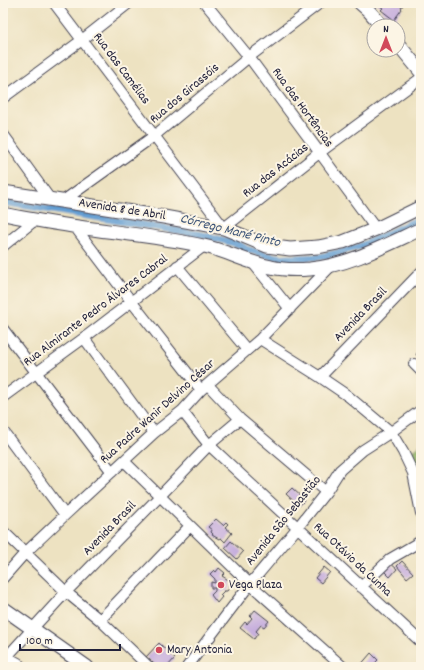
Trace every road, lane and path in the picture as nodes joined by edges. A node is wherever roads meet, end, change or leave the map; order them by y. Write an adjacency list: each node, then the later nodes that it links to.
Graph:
1 (54, 3): 7 (street, Rua das Camélias)
2 (129, 3): 7 (street)
3 (205, 3): 9 (street, Rua das Hortências)
4 (320, 3): 9 (street, Rua dos Girassóis)
5 (365, 6): 6 (main road)
6 (375, 18)
7 (82, 40): 12 (street); 14 (street, Rua das Camélias)
8 (406, 54): 10 (main road)
9 (249, 57): 14 (street, Rua dos Girassóis); 15 (street, Rua das Hortências)
10 (421, 72)
11 (421, 78): 15 (street, Rua das Acácias)
12 (3, 98)
13 (3, 134): 17 (street)
14 (154, 136): 17 (street, Rua dos Girassóis); 23 (street, Rua das Camélias)
15 (319, 153): 23 (street, Rua das Acácias); 24 (street, Rua das Hortências)
16 (3, 192): 17 (main road, Avenida 8 de Abril)
17 (57, 200): 22 (main road, Avenida 8 de Abril)
18 (421, 208): 24 (main road, Avenida 8 de Abril)
19 (3, 214): 20 (main road, Avenida 8 de Abril)
20 (36, 220): 21 (main road, Avenida 8 de Abril); 26 (street)
21 (75, 226): 22 (main road, Avenida 8 de Abril); 32 (street)
22 (162, 227): 23 (main road, Avenida 8 de Abril); 27 (main road, Avenida 8 de Abril)
23 (224, 228): 24 (main road, Avenida 8 de Abril)
24 (376, 229)
25 (421, 229): 30 (main road, Avenida 8 de Abril)
26 (3, 246)
27 (204, 246): 28 (main road, Avenida 8 de Abril); 29 (street, Rua Almirante Pedro Álvares Cabral)
28 (254, 263): 30 (main road, Avenida 8 de Abril); 33 (street)
29 (177, 266): 32 (street, Rua Almirante Pedro Álvares Cabral); 37 (street)
30 (330, 266): 33 (street, Rua Padre Wanir Delvino César)
31 (421, 272): 39 (street, Avenida Brasil)
32 (131, 302): 35 (street, Rua Almirante Pedro Álvares Cabral); 40 (street)
33 (290, 309): 36 (street, Rua Padre Wanir Delvino César)
34 (3, 329): 38 (street)
35 (84, 338): 38 (street, Rua Almirante Pedro Álvares Cabral); 47 (street)
36 (260, 339): 37 (street, Rua Padre Wanir Delvino César); 39 (street)
37 (247, 350): 40 (street, Rua Padre Wanir Delvino César)
38 (35, 373): 41 (street, Rua Almirante Pedro Álvares Cabral); 50 (street)
39 (320, 376): 46 (street)
40 (204, 388): 43 (street, Rua Padre Wanir Delvino César); 44 (street)
41 (3, 397)
42 (421, 410): 46 (street, Avenida São Sebastião)
43 (182, 411): 47 (street, Rua Padre Wanir Delvino César); 48 (street, Rua Otávio da Cunha)
44 (240, 419): 48 (street, Avenida Brasil); 51 (street)
45 (3, 431): 54 (street)
46 (391, 432): 51 (street, Avenida São Sebastião); 53 (street)
47 (154, 433): 49 (street, Rua Padre Wanir Delvino César)
48 (209, 445): 52 (street, Avenida Brasil); 56 (street, Rua Otávio da Cunha)
49 (124, 461): 50 (street, Rua Padre Wanir Delvino César); 52 (street)
50 (112, 472): 54 (street, Rua Padre Wanir Delvino César)
51 (326, 492): 56 (street, Avenida São Sebastião)
52 (160, 496): 55 (street); 63 (street, Avenida Brasil)
53 (421, 513)
54 (65, 515): 59 (street, Rua Padre Wanir Delvino César)
55 (190, 526): 61 (street); 65 (street)
56 (298, 527): 61 (street, Avenida São Sebastião); 62 (street, Rua Otávio da Cunha)
57 (3, 531): 59 (street)
58 (421, 541): 62 (street)
59 (25, 553): 60 (street, Rua Padre Wanir Delvino César); 63 (street)
60 (3, 578)
61 (250, 584): 72 (street, Avenida São Sebastião); 73 (street)
62 (361, 587): 67 (street, Rua Otávio da Cunha)
63 (66, 592): 65 (street); 66 (street, Avenida Brasil)
64 (3, 608): 66 (main road)
65 (100, 620): 71 (street)
66 (32, 629): 68 (street, Avenida Brasil); 70 (main road)
67 (421, 642)
68 (4, 658): 69 (street)
69 (21, 667)
70 (87, 667)
71 (149, 667)
72 (187, 667)
73 (343, 667)

